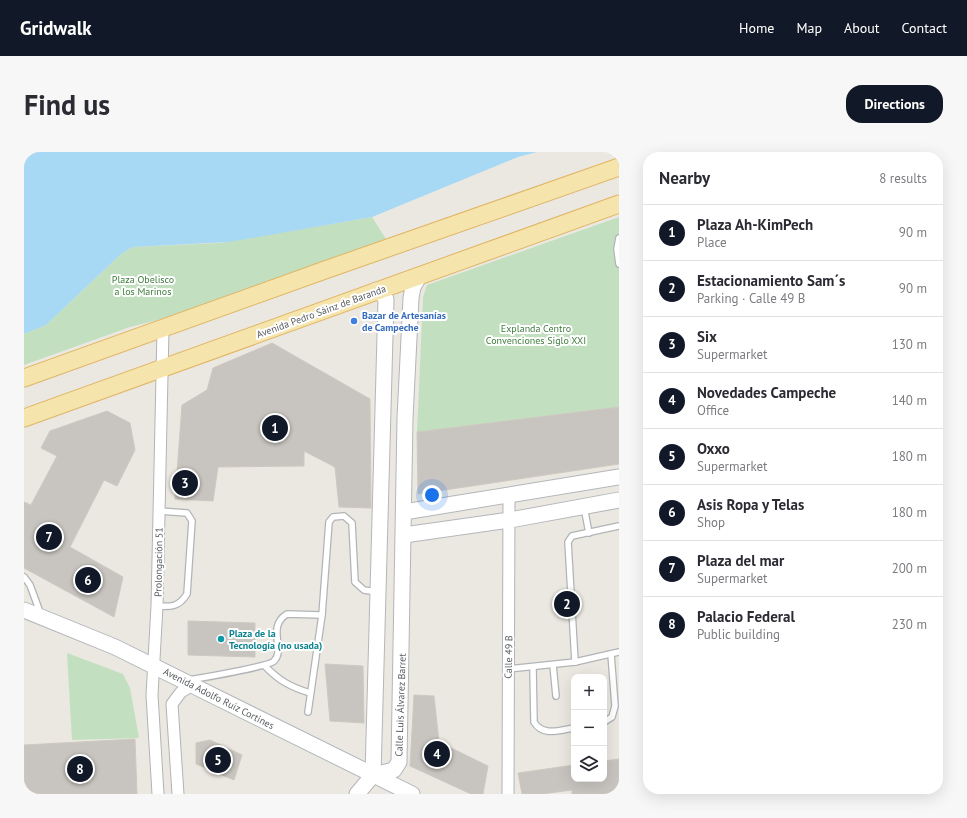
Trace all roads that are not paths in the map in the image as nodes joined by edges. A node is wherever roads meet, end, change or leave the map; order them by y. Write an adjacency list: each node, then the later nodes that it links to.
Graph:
1 (619, 167): 7 (main road)
2 (619, 204): 5 (main road, Avenida Pedro Sáinz de Baranda)
3 (619, 238): 4 (lane)
4 (619, 264)
5 (420, 275): 6 (main road, Avenida Pedro Sáinz de Baranda); 12 (main road, Calle Luis Álvarez Barret)
6 (376, 290): 8 (main road, Avenida Pedro Sáinz de Baranda); 11 (main road)
7 (163, 329): 8 (street, Prolongación 51); 9 (main road)
8 (163, 369): 10 (main road, Avenida Pedro Sáinz de Baranda); 17 (street, Prolongación 51)
9 (24, 378)
10 (24, 418)
11 (383, 418): 12 (main road); 24 (main road)
12 (405, 418): 18 (main road, Calle Luis Álvarez Barret)
13 (619, 477): 14 (main road)
14 (509, 496): 18 (main road); 19 (street, Calle 49 B)
15 (619, 500): 16 (main road)
16 (584, 506): 19 (main road); 21 (lane)
17 (159, 511): 25 (street, Prolongación 51); 25 (lane)
18 (404, 512): 22 (main road, Calle Luis Álvarez Barret)
19 (510, 520): 22 (main road); 40 (street, Calle 49 B)
20 (619, 526): 21 (lane)
21 (589, 533): 35 (lane)
22 (404, 535): 28 (main road, Calle Luis Álvarez Barret)
23 (24, 577): 30 (lane)
24 (379, 592): 27 (main road); 29 (lane)
25 (157, 606): 37 (street, Prolongación 51)
26 (24, 610): 30 (main road, Avenida Adolfo Ruiz Cortines)
27 (379, 610): 28 (main road); 31 (main road)
28 (402, 610): 32 (main road, Calle Luis Álvarez Barret)
29 (322, 615): 38 (lane); 42 (lane)
30 (42, 617): 37 (main road, Avenida Adolfo Ruiz Cortines)
31 (378, 648): 32 (main road); 47 (main road)
32 (402, 649): 47 (main road, Calle Luis Álvarez Barret)
33 (619, 652): 34 (lane)
34 (611, 654): 35 (lane); 45 (lane)
35 (575, 662): 36 (lane)
36 (553, 665): 39 (lane); 43 (lane)
37 (154, 666): 41 (main road, Avenida Adolfo Ruiz Cortines); 48 (street, Prolongación 51)
38 (265, 666): 41 (lane); 42 (lane)
39 (533, 668): 40 (lane); 46 (lane)
40 (507, 669): 52 (street, Calle 49 B)
41 (189, 683): 47 (main road, Avenida Adolfo Ruiz Cortines); 49 (street)
42 (310, 693): 44 (lane)
43 (556, 696)
44 (308, 712)
45 (607, 720)
46 (571, 728)
47 (373, 775): 50 (main road); 51 (main road, Avenida Adolfo Ruiz Cortines)
48 (158, 794)
49 (178, 794)
50 (357, 794)
51 (412, 794)
52 (508, 794)

